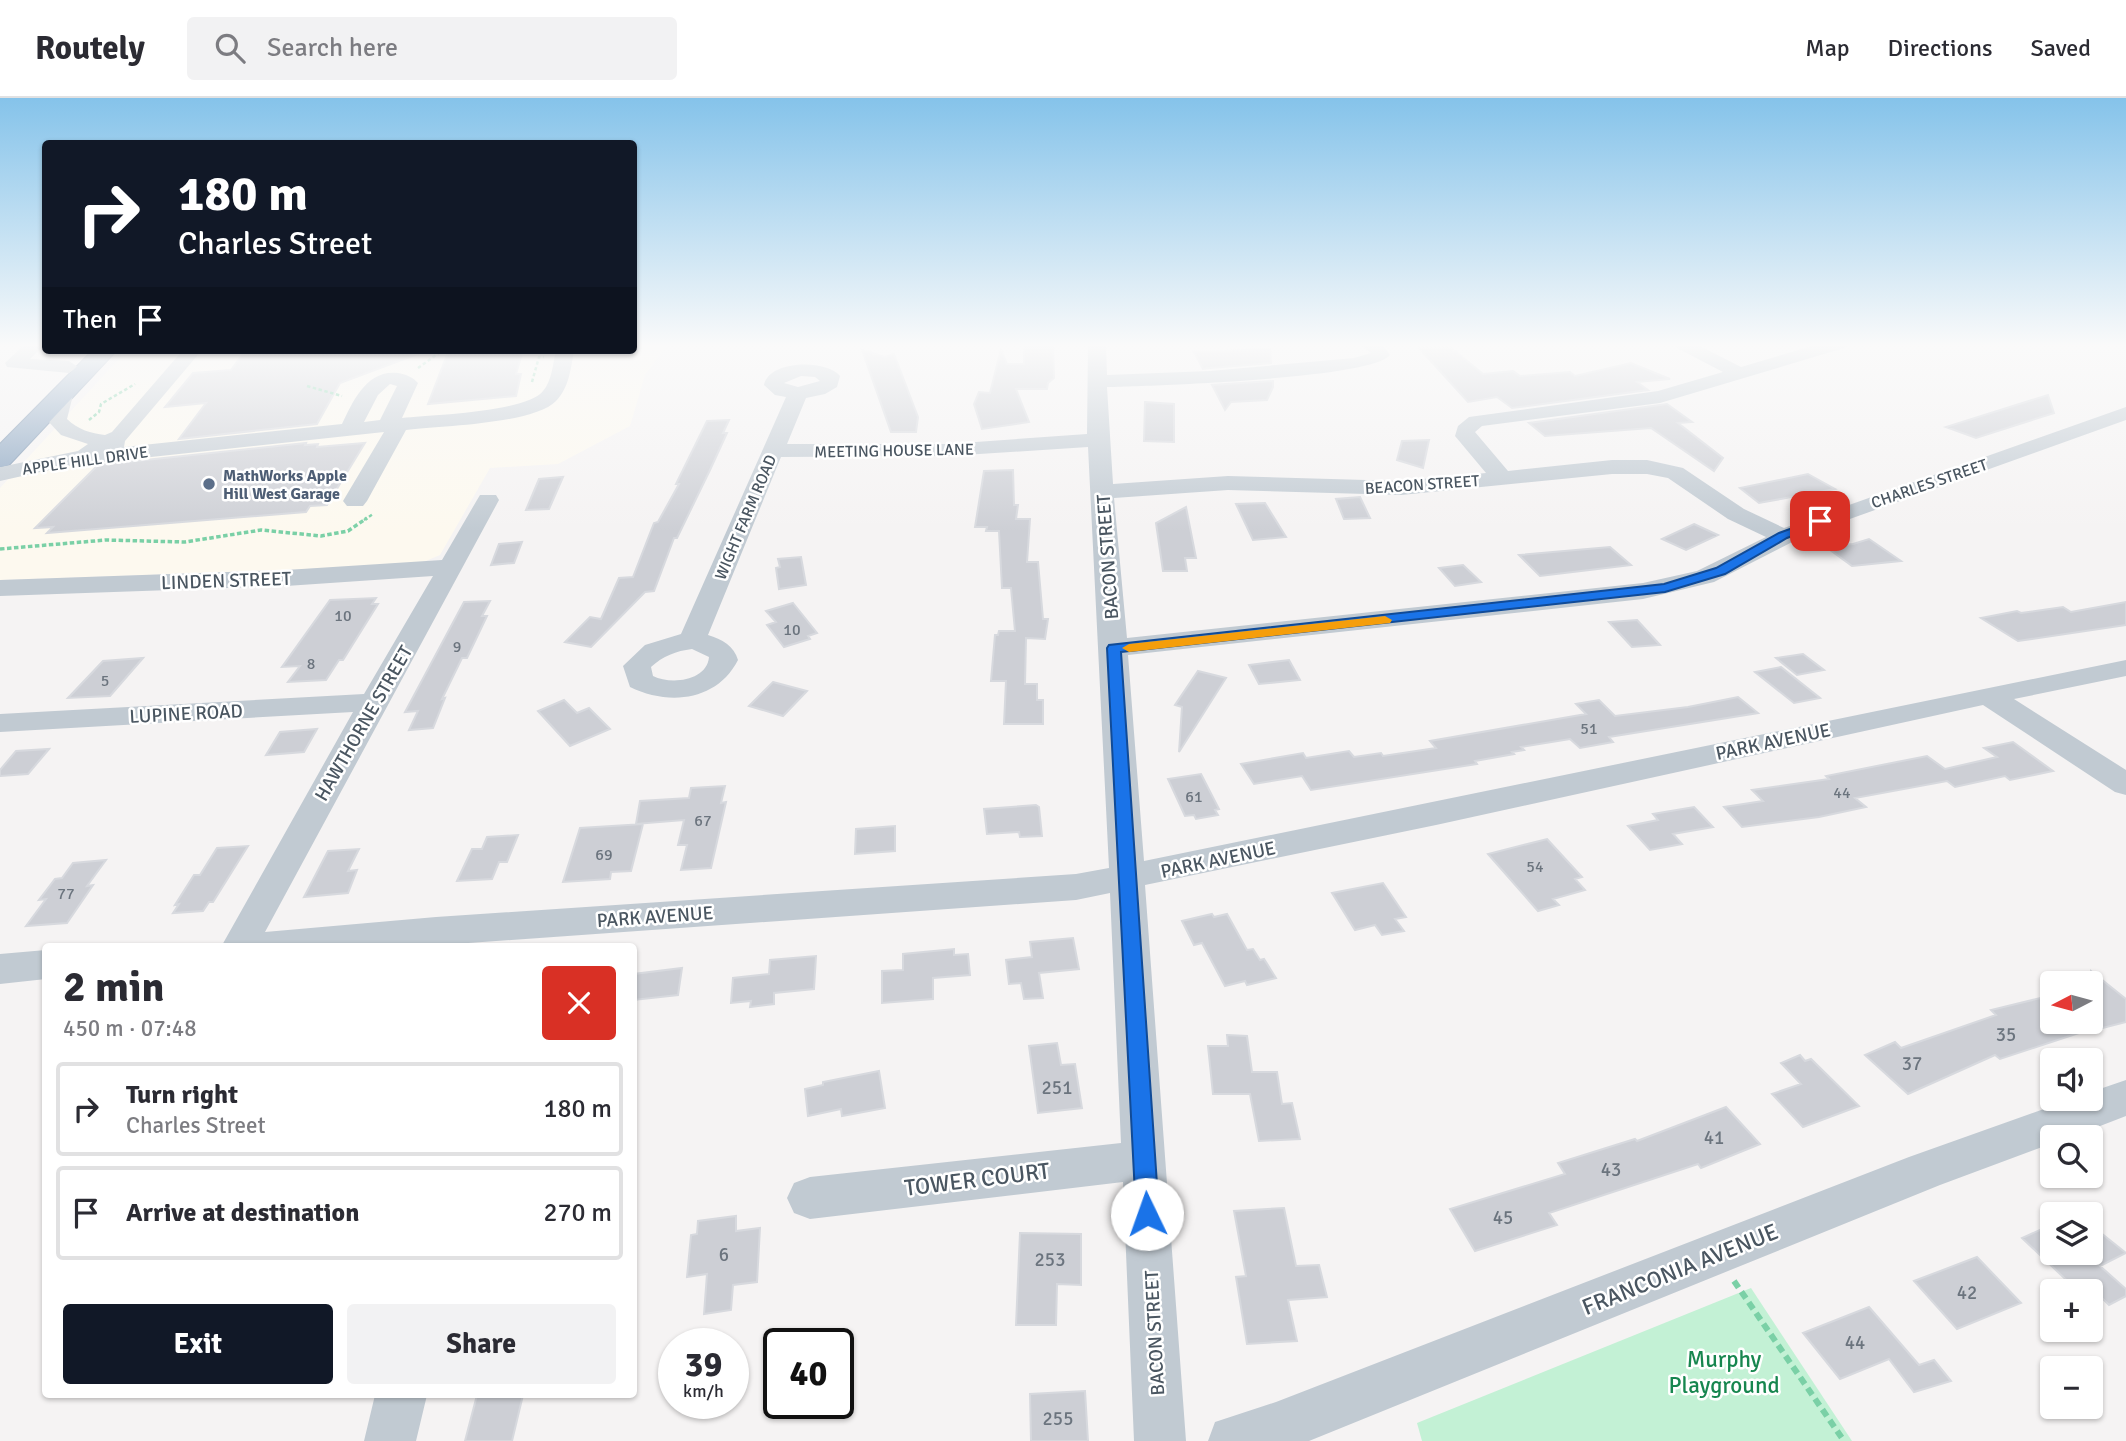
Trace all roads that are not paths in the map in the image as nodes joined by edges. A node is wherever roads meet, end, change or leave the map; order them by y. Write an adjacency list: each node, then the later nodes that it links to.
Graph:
1 (27, 407): 14 (highway)
2 (52, 407): 19 (highway)
3 (59, 407): 16 (street, APPLE HILL DRIVE)
4 (142, 407): 16 (street)
5 (362, 407): 13 (street)
6 (400, 407): 12 (street)
7 (532, 407): 12 (street, APPLE HILL DRIVE)
8 (792, 407): 18 (street, WIGHT FARM ROAD)
9 (1097, 407): 15 (street, BACON STREET)
10 (1586, 407): 22 (street, BEACON STREET)
11 (2124, 416): 26 (street, CHARLES STREET)
12 (393, 426): 13 (street, APPLE HILL DRIVE); 25 (street)
13 (349, 431): 17 (street, APPLE HILL DRIVE)
14 (0, 433)
15 (1098, 440): 18 (street, MEETING HOUSE LANE); 23 (street, BACON STREET)
16 (111, 442): 17 (street, APPLE HILL DRIVE); 20 (street)
17 (170, 448): 20 (street, APPLE HILL DRIVE)
18 (773, 451): 29 (street, WIGHT FARM ROAD)
19 (0, 459)
20 (66, 459): 21 (street, APPLE HILL DRIVE)
21 (0, 474)
22 (1503, 478): 23 (street, BEACON STREET); 26 (street)
23 (1102, 492): 30 (street, BACON STREET)
24 (488, 500): 27 (street, HAWTHORNE STREET)
25 (355, 502)
26 (1783, 536): 30 (street, CHARLES STREET)
27 (451, 567): 28 (street, LINDEN STREET); 33 (street, HAWTHORNE STREET)
28 (0, 588)
29 (692, 641)
30 (1114, 648): 36 (street, BACON STREET)
31 (2126, 668): 32 (street, PARK AVENUE)
32 (1988, 695): 35 (street); 36 (street, PARK AVENUE)
33 (373, 702): 34 (street, LUPINE ROAD); 38 (street, HAWTHORNE STREET)
34 (0, 723)
35 (2126, 785)
36 (1128, 878): 37 (street, PARK AVENUE); 43 (street, BACON STREET)
37 (514, 936): 39 (street, PARK AVENUE)
38 (241, 943)
39 (348, 943)
40 (42, 964): 41 (street)
41 (0, 969)
42 (2126, 1098): 48 (street, FRANCONIA AVENUE)
43 (1145, 1160): 44 (street, TOWER COURT); 47 (street, BACON STREET)
44 (810, 1198)
45 (400, 1398): 46 (street)
46 (390, 1441)
47 (1160, 1441)
48 (1234, 1441)

